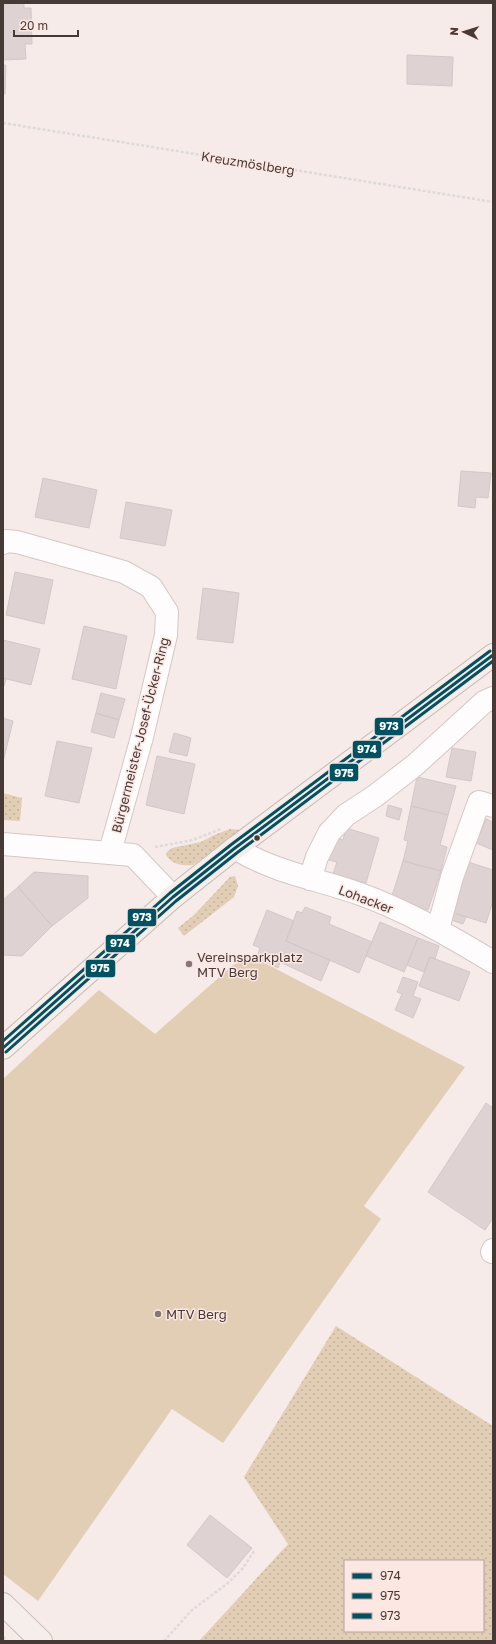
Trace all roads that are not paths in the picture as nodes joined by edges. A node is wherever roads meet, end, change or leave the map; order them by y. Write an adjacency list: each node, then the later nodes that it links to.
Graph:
1 (3, 543): 7 (street, Bürgermeister-Josef-Ücker-Ring)
2 (493, 655): 6 (main road)
3 (493, 698): 8 (street)
4 (493, 806): 10 (street)
5 (3, 844): 7 (street)
6 (235, 848): 8 (street, Lohacker); 9 (main road)
7 (110, 852): 9 (street)
8 (310, 879): 10 (street, Lohacker)
9 (173, 897): 12 (main road)
10 (438, 929): 11 (street, Lohacker)
11 (493, 962)
12 (3, 1048)
13 (3, 1604): 14 (main road)
14 (41, 1641)

